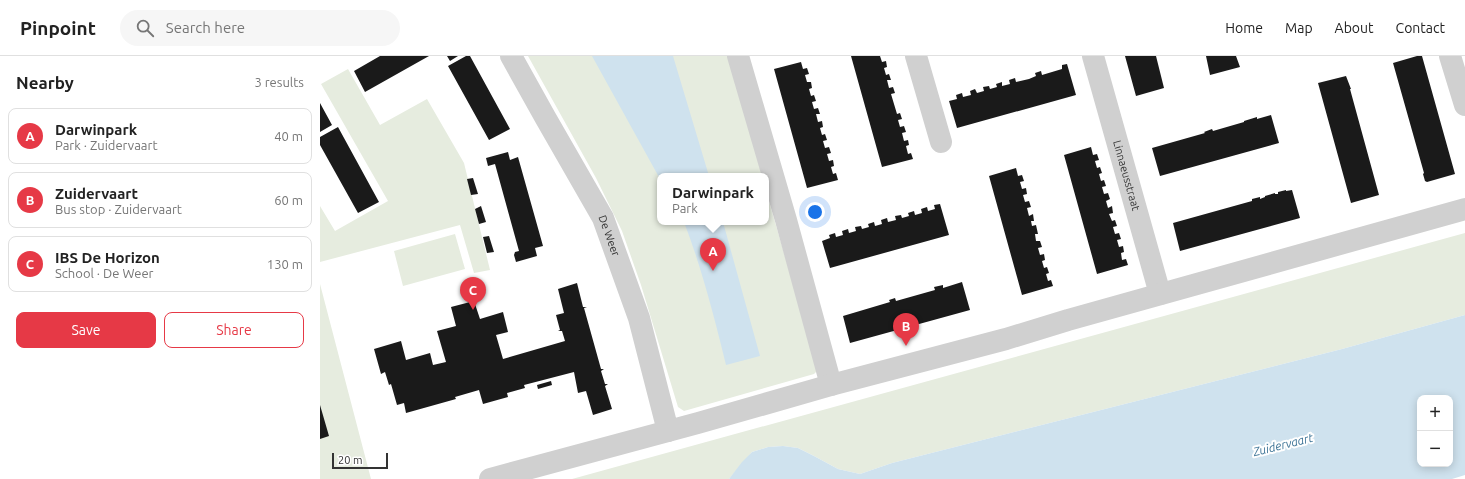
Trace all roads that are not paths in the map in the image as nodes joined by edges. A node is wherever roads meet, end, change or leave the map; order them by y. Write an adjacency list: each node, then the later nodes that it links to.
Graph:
1 (511, 56): 11 (street, De Weer)
2 (738, 56): 10 (street)
3 (916, 56): 7 (street)
4 (1093, 56): 9 (street, Linnaeusstraat)
5 (1450, 56): 6 (street)
6 (1465, 105)
7 (942, 142)
8 (1465, 209): 9 (street)
9 (1160, 294): 10 (street)
10 (831, 385): 11 (street)
11 (668, 431): 12 (street)
12 (490, 479)

